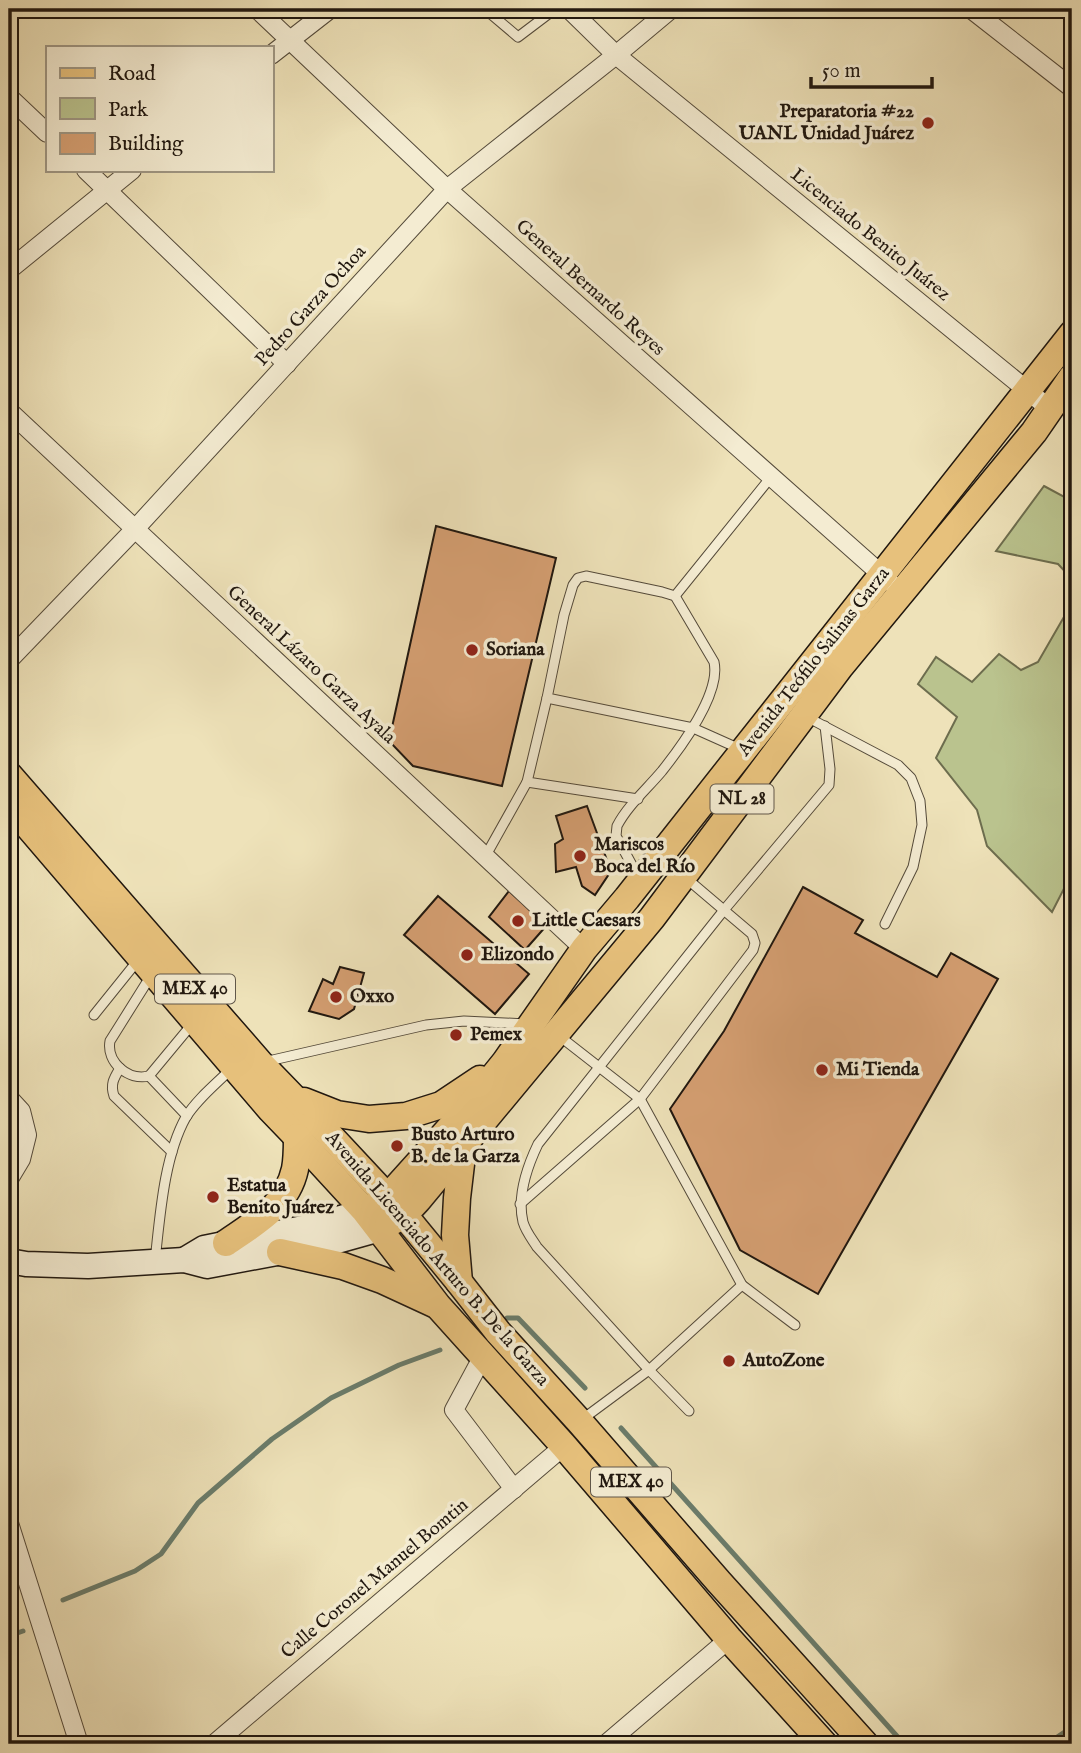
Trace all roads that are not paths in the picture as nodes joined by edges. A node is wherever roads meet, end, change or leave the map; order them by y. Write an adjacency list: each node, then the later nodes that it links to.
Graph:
1 (257, 9): 8 (street, General Bernardo Reyes)
2 (330, 9): 8 (street)
3 (485, 9): 4 (lane)
4 (555, 9)
5 (569, 9): 10 (street, Licenciado Benito Juárez)
6 (671, 9): 10 (street, Pedro Garza Ochoa)
7 (971, 9): 11 (street)
8 (291, 39): 9 (street); 16 (street, General Bernardo Reyes)
9 (273, 53)
10 (616, 55): 16 (street, Pedro Garza Ochoa); 22 (street, Licenciado Benito Juárez)
11 (1072, 88)
12 (9, 97): 13 (street)
13 (46, 132)
14 (88, 172): 17 (street)
15 (130, 172): 17 (street)
16 (447, 189): 20 (street, Pedro Garza Ochoa); 25 (street, General Bernardo Reyes)
17 (108, 190): 18 (street); 20 (street)
18 (9, 270)
19 (1072, 334): 22 (main road, Avenida Teófilo Salinas Garza / NL 28)
20 (288, 364): 26 (street, Pedro Garza Ochoa)
21 (1072, 377): 23 (main road, Avenida Teófilo Salinas Garza / NL 28)
22 (1028, 391): 23 (street, Licenciado Benito Juárez); 27 (main road, Avenida Teófilo Salinas Garza / NL 28)
23 (1061, 409): 27 (main road, Avenida Teófilo Salinas Garza / NL 28)
24 (9, 411): 26 (street, General Lázaro Garza Ayala)
25 (771, 477): 27 (street, General Bernardo Reyes); 28 (lane)
26 (135, 529): 29 (street, Pedro Garza Ochoa); 38 (street, General Lázaro Garza Ayala)
27 (892, 584): 31 (main road, Avenida Teófilo Salinas Garza / NL 28); 33 (main road, Avenida Teófilo Salinas Garza / NL 28)
28 (674, 596): 30 (lane); 32 (lane)
29 (9, 660)
30 (547, 698): 32 (lane); 35 (lane)
31 (815, 721): 39 (main road, Avenida Teófilo Salinas Garza / NL 28); 41 (lane); 43 (lane)
32 (693, 728): 33 (lane); 36 (lane)
33 (743, 751): 40 (main road, Avenida Teófilo Salinas Garza / NL 28)
34 (9, 775): 51 (main road, Avenida Licenciado Arturo B. De la Garza / MEX 40)
35 (527, 782): 36 (lane); 38 (lane)
36 (638, 799): 40 (lane)
37 (9, 804): 45 (main road, Avenida Licenciado Arturo B. De la Garza / MEX 40)
38 (485, 857): 44 (street, General Lázaro Garza Ayala)
39 (684, 877): 41 (lane); 42 (main road, Avenida Teófilo Salinas Garza / NL 28)
40 (634, 889): 42 (main road); 44 (main road, Avenida Teófilo Salinas Garza / NL 28)
41 (724, 911): 52 (lane); 57 (lane)
42 (652, 918): 49 (main road, Avenida Teófilo Salinas Garza / NL 28)
43 (886, 924)
44 (584, 949): 48 (main road, Avenida Teófilo Salinas Garza / NL 28)
45 (146, 965): 46 (lane); 47 (main road, Avenida Licenciado Arturo B. De la Garza / MEX 40); 53 (lane)
46 (94, 1015)
47 (194, 1022): 51 (main road, Avenida Licenciado Arturo B. De la Garza / MEX 40); 54 (lane)
48 (531, 1024): 50 (main road, Avenida Teófilo Salinas Garza / NL 28); 51 (lane)
49 (557, 1034): 52 (lane); 60 (main road, Avenida Teófilo Salinas Garza / NL 28)
50 (505, 1062): 55 (main road); 64 (main road, Avenida Teófilo Salinas Garza / NL 28)
51 (247, 1064): 55 (main road, Avenida Licenciado Arturo B. De la Garza / MEX 40); 58 (lane); 59 (main road, Avenida Licenciado Arturo B. De la Garza / MEX 40)
52 (599, 1067): 57 (lane); 63 (lane)
53 (120, 1068): 54 (lane); 61 (lane)
54 (149, 1076): 58 (lane)
55 (292, 1095): 64 (main road, Avenida Licenciado Arturo B. De la Garza / MEX 40)
56 (9, 1098): 62 (street)
57 (640, 1099): 63 (lane); 71 (lane)
58 (187, 1116): 61 (lane)
59 (298, 1136): 64 (main road, Avenida Licenciado Arturo B. De la Garza / MEX 40); 65 (main road)
60 (463, 1147): 64 (main road, Avenida Teófilo Salinas Garza / NL 28); 70 (main road)
61 (172, 1152): 69 (lane)
62 (9, 1179)
63 (520, 1204): 75 (lane)
64 (384, 1213): 65 (main road); 66 (main road); 70 (main road, Avenida Licenciado Arturo B. De la Garza / MEX 40); 72 (main road, Avenida Licenciado Arturo B. De la Garza / MEX 40)
65 (226, 1243): 67 (main road)
66 (281, 1252): 67 (main road); 72 (main road)
67 (184, 1260): 69 (main road)
68 (9, 1261): 69 (main road)
69 (155, 1262)
70 (459, 1282): 78 (main road, Avenida Licenciado Arturo B. De la Garza / MEX 40)
71 (742, 1285): 73 (lane); 75 (lane)
72 (438, 1306): 74 (main road, Avenida Licenciado Arturo B. De la Garza / MEX 40)
73 (794, 1325)
74 (483, 1356): 76 (main road, Avenida Licenciado Arturo B. De la Garza / MEX 40); 81 (street)
75 (649, 1370): 77 (lane); 78 (lane)
76 (523, 1400): 78 (main road); 79 (main road, Avenida Licenciado Arturo B. De la Garza / MEX 40)
77 (689, 1411)
78 (579, 1421): 80 (main road); 83 (main road, Avenida Licenciado Arturo B. De la Garza / MEX 40)
79 (564, 1446): 80 (main road, Avenida Licenciado Arturo B. De la Garza / MEX 40); 81 (street, Calle Coronel Manuel Bomtin)
80 (583, 1470): 84 (main road, Avenida Licenciado Arturo B. De la Garza / MEX 40)
81 (514, 1489): 87 (street, Calle Coronel Manuel Bomtin)
82 (9, 1522): 86 (street)
83 (719, 1582): 84 (main road); 85 (main road, Avenida Licenciado Arturo B. De la Garza / MEX 40)
84 (729, 1639): 85 (main road); 88 (street); 89 (main road, Avenida Licenciado Arturo B. De la Garza / MEX 40)
85 (777, 1647): 90 (main road, Avenida Licenciado Arturo B. De la Garza / MEX 40)
86 (79, 1744)
87 (214, 1744)
88 (606, 1744)
89 (824, 1744)
90 (865, 1744)

